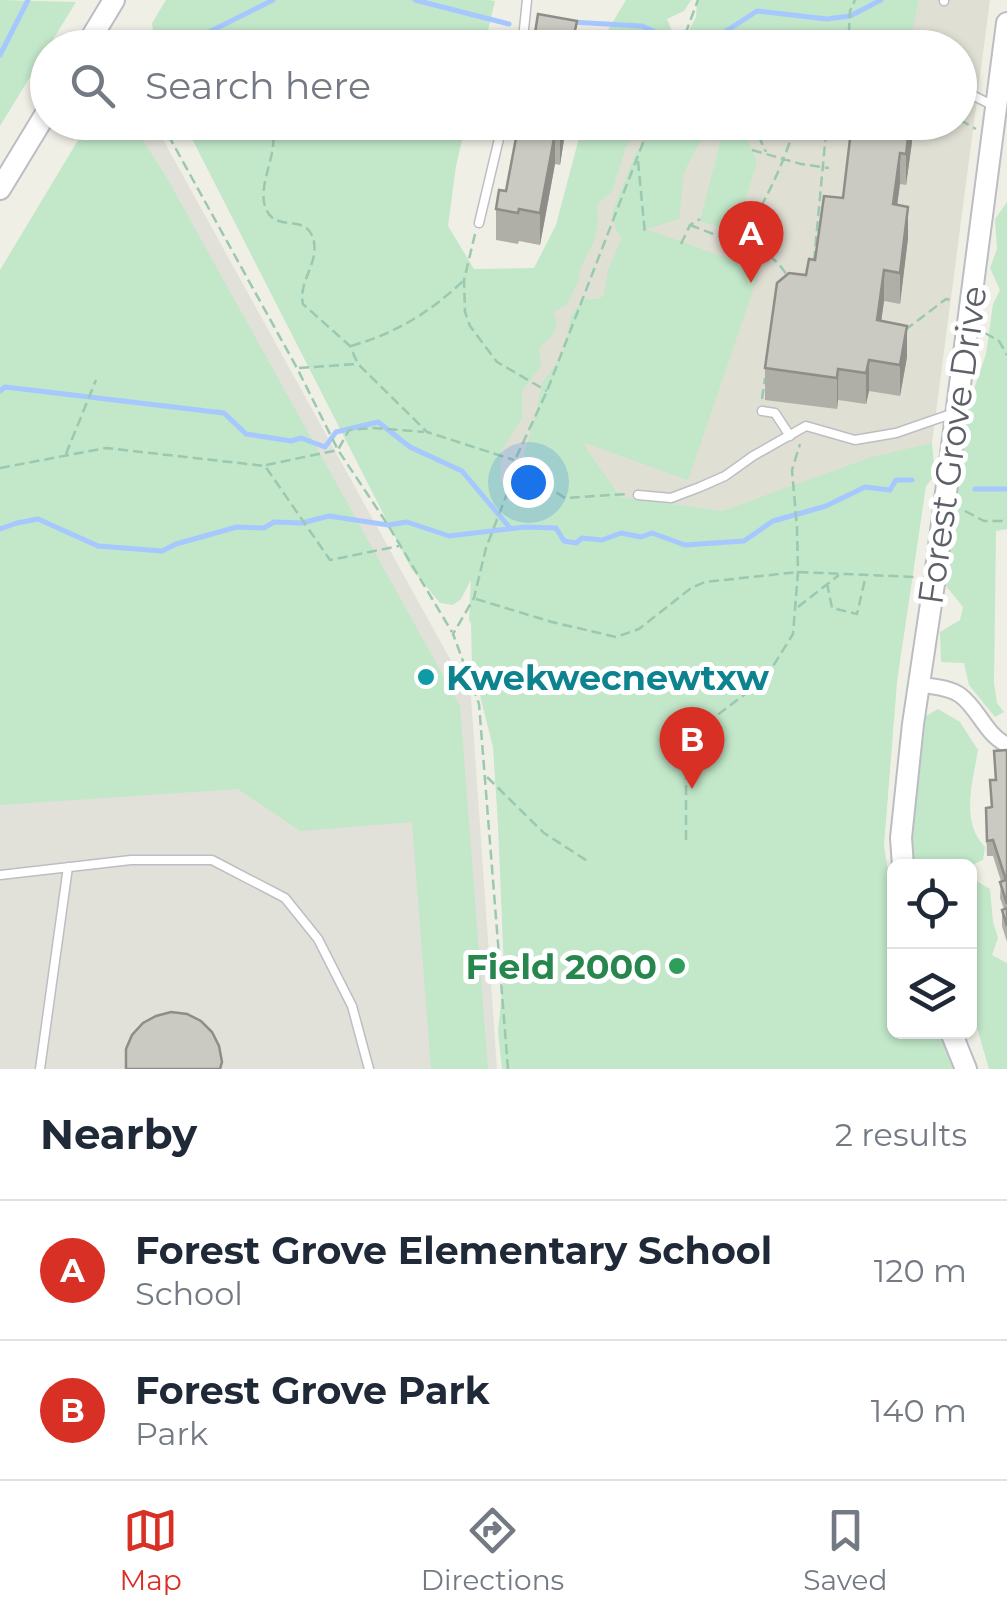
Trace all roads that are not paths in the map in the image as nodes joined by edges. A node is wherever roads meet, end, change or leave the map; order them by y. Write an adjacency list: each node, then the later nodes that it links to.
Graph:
1 (114, 0): 4 (street)
2 (527, 0): 5 (lane)
3 (1007, 23): 7 (street, Forest Grove Drive)
4 (96, 30)
5 (524, 30)
6 (977, 97): 7 (lane)
7 (996, 107): 10 (street, Forest Grove Drive)
8 (30, 140): 11 (street)
9 (499, 140): 12 (lane)
10 (996, 178): 14 (street, Forest Grove Drive)
11 (0, 190)
12 (479, 223)
13 (762, 411): 15 (lane)
14 (956, 413): 15 (lane); 17 (street, Forest Grove Drive)
15 (790, 436): 16 (lane)
16 (638, 495)
17 (919, 684): 18 (street); 19 (street, Forest Grove Drive)
18 (1007, 745)
19 (902, 859)
20 (68, 868): 21 (lane); 23 (lane); 24 (lane)
21 (0, 875)
22 (954, 1039): 25 (street)
23 (40, 1069)
24 (369, 1069)
25 (966, 1069)

